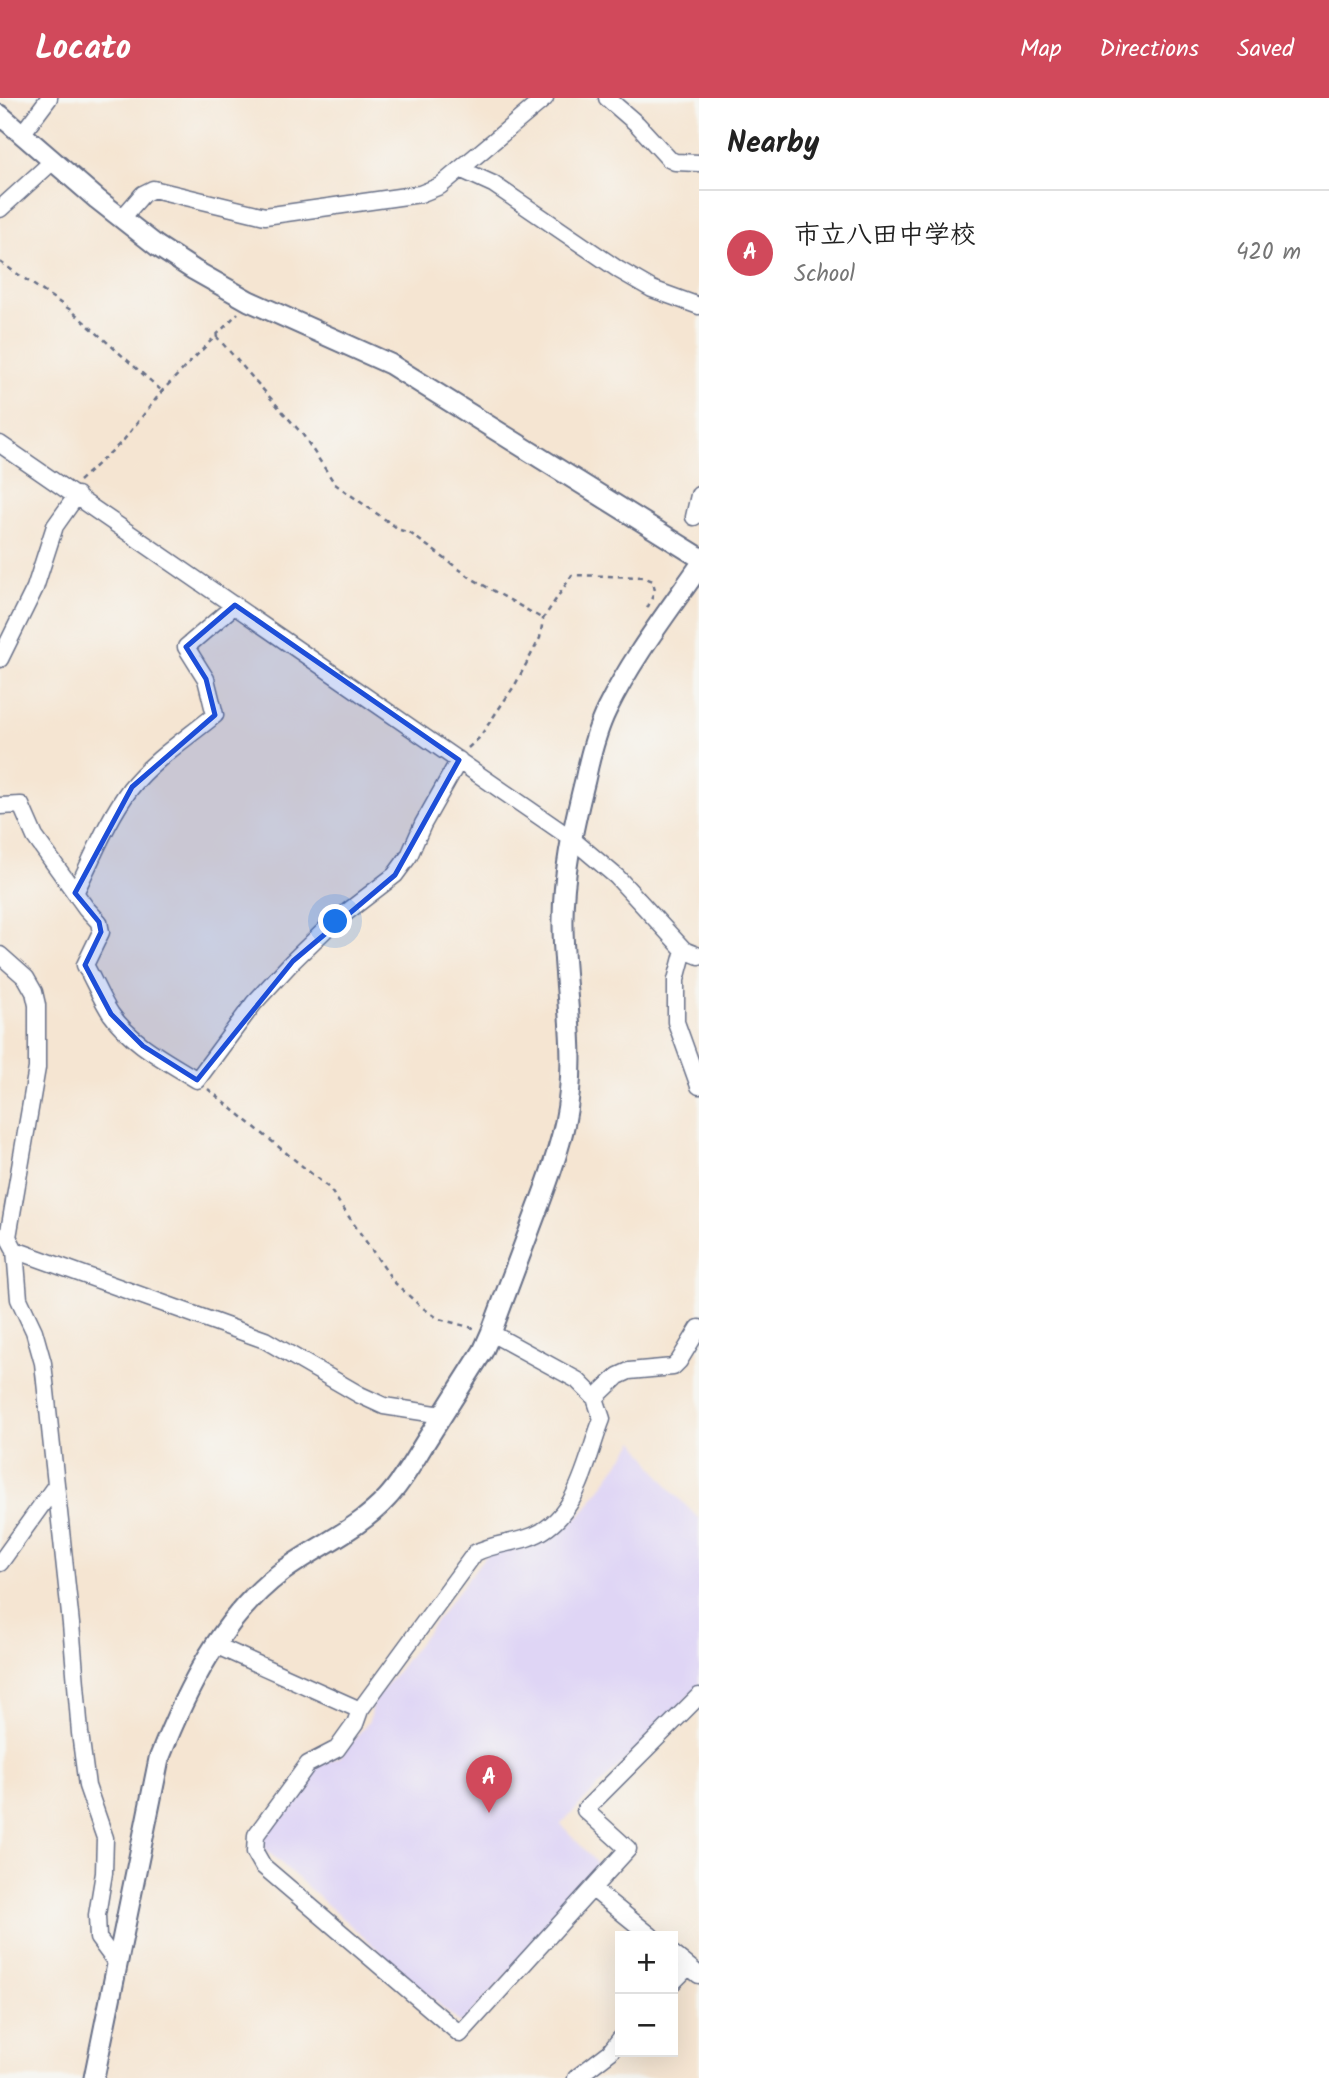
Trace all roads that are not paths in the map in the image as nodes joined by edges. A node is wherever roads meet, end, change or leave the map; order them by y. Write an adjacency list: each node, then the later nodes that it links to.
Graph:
1 (49, 98): 5 (street)
2 (545, 98): 8 (street)
3 (607, 98): 7 (street)
4 (0, 115): 5 (street)
5 (22, 134): 6 (street)
6 (53, 161): 9 (street); 10 (street)
7 (699, 163)
8 (460, 169): 10 (street); 11 (street)
9 (0, 209)
10 (123, 218): 16 (street)
11 (699, 306)
12 (0, 444): 13 (street)
13 (73, 493): 18 (street); 19 (street)
14 (699, 495): 15 (street)
15 (694, 517)
16 (699, 557)
17 (699, 566): 22 (street)
18 (235, 605): 20 (street); 23 (street)
19 (0, 659)
20 (459, 760): 22 (street); 23 (street)
21 (0, 806): 23 (street)
22 (572, 839): 24 (street); 29 (street)
23 (75, 893)
24 (692, 953): 26 (street)
25 (0, 955): 27 (street)
26 (699, 1086)
27 (8, 1242): 31 (street); 32 (street)
28 (699, 1328): 30 (street)
29 (491, 1333): 30 (street); 31 (street)
30 (595, 1398): 36 (street)
31 (442, 1415): 34 (street)
32 (56, 1485): 33 (street); 40 (street)
33 (0, 1563)
34 (215, 1646): 36 (street); 40 (street)
35 (699, 1696): 37 (street)
36 (360, 1710): 37 (street)
37 (593, 1889): 38 (street)
38 (645, 1931)
39 (678, 1958): 41 (street)
40 (118, 1965): 44 (street)
41 (694, 1971): 42 (street)
42 (678, 1979)
43 (615, 2046): 45 (street)
44 (94, 2078)
45 (576, 2078)

